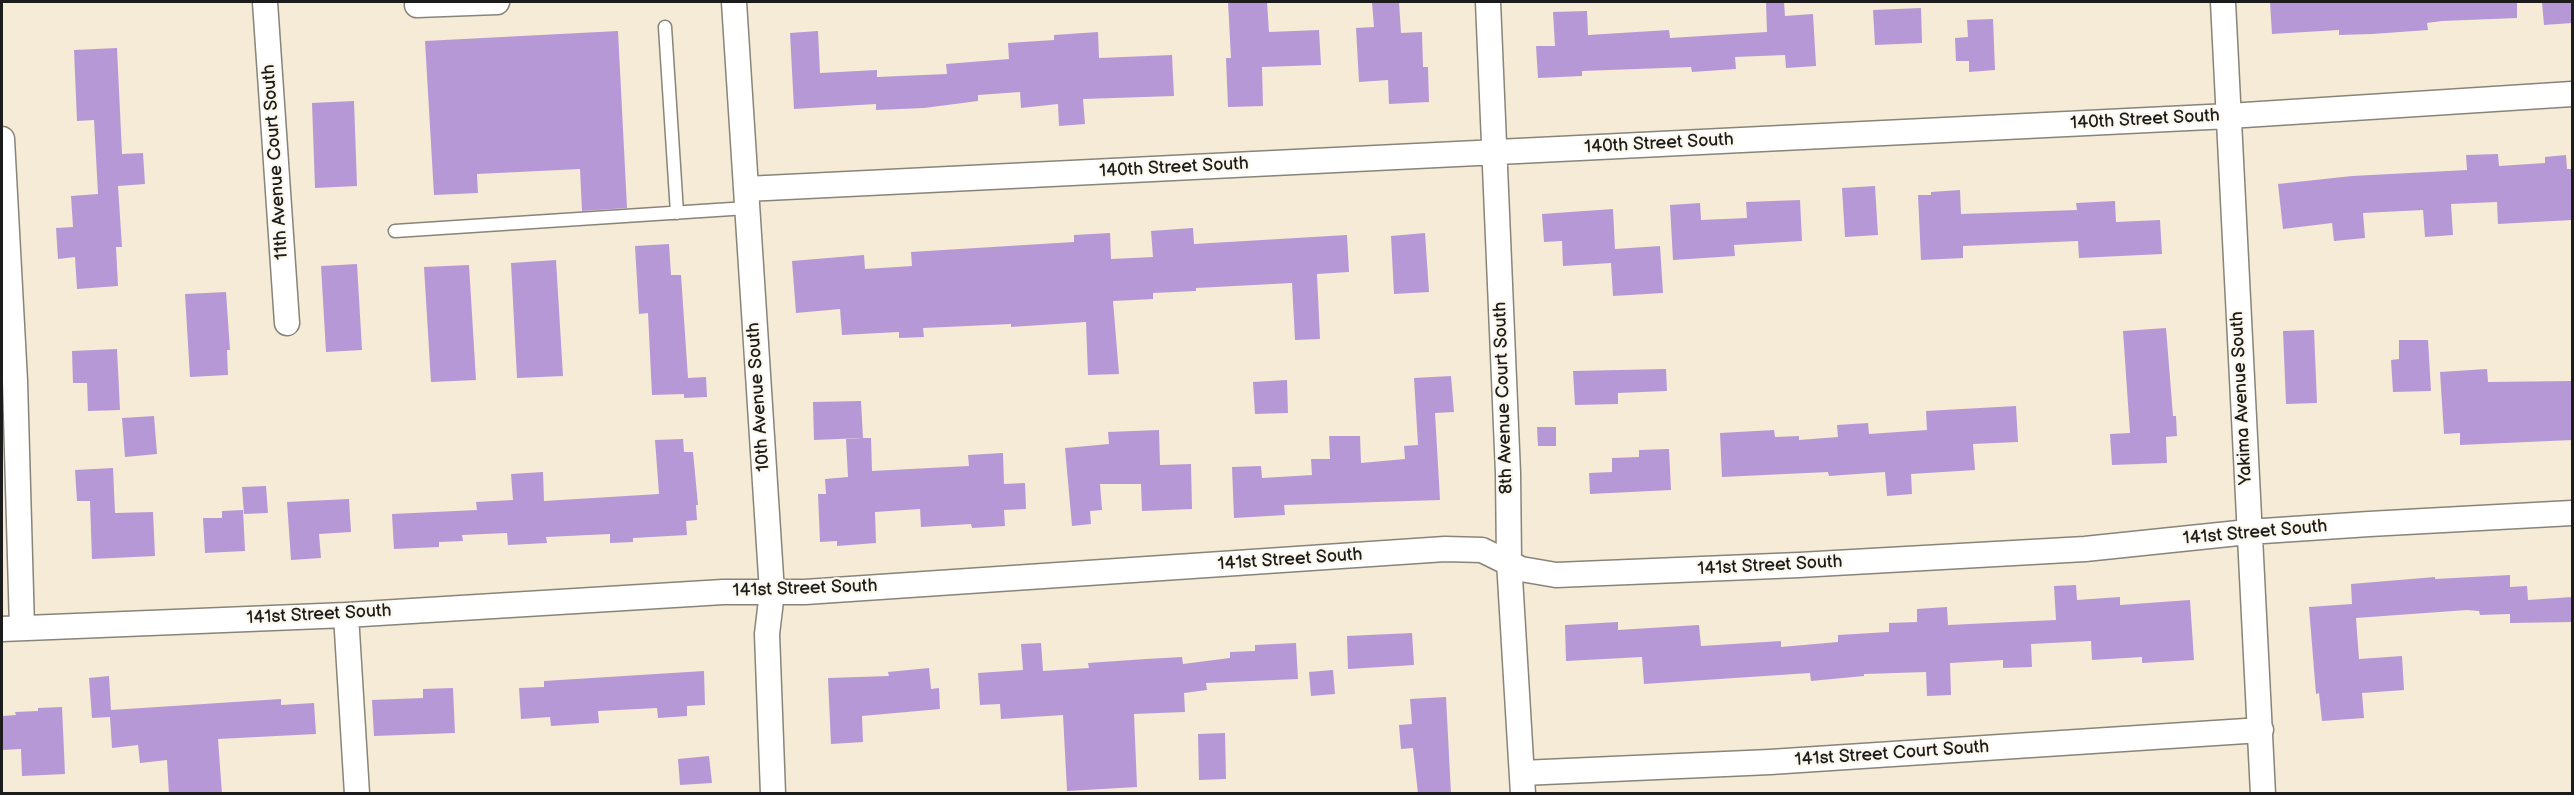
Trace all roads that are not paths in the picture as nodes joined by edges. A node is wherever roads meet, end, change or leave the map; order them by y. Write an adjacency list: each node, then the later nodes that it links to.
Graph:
1 (265, 2): 15 (street, 11th Avenue Court South)
2 (497, 2): 6 (street)
3 (734, 2): 12 (street, 10th Avenue South)
4 (1488, 2): 11 (street, 8th Avenue Court South)
5 (2223, 2): 9 (street, Yakima Avenue South)
6 (417, 5)
7 (665, 27): 13 (lane)
8 (2572, 94): 9 (street, 140th Street South)
9 (2229, 116): 11 (street, 140th Street South); 17 (street, Yakima Avenue South)
10 (2, 139): 21 (street)
11 (1494, 152): 12 (street, 140th Street South); 18 (street, 8th Avenue Court South)
12 (747, 199): 13 (lane); 19 (street, 10th Avenue South)
13 (677, 213): 14 (lane)
14 (395, 231)
15 (287, 323)
16 (2572, 513): 17 (street, 141st Street South)
17 (2248, 532): 18 (street, 141st Street South); 22 (street, Yakima Avenue South)
18 (1509, 561): 19 (street, 141st Street South); 23 (street, 8th Avenue Court South)
19 (772, 592): 20 (street, 141st Street South); 25 (street, 10th Avenue South)
20 (346, 615): 21 (street, 141st Street South); 24 (street)
21 (12, 629)
22 (2261, 729): 23 (street, 141st Street Court South); 26 (street, Yakima Avenue South)
23 (1523, 783)
24 (357, 794)
25 (773, 794)
26 (2263, 794)

